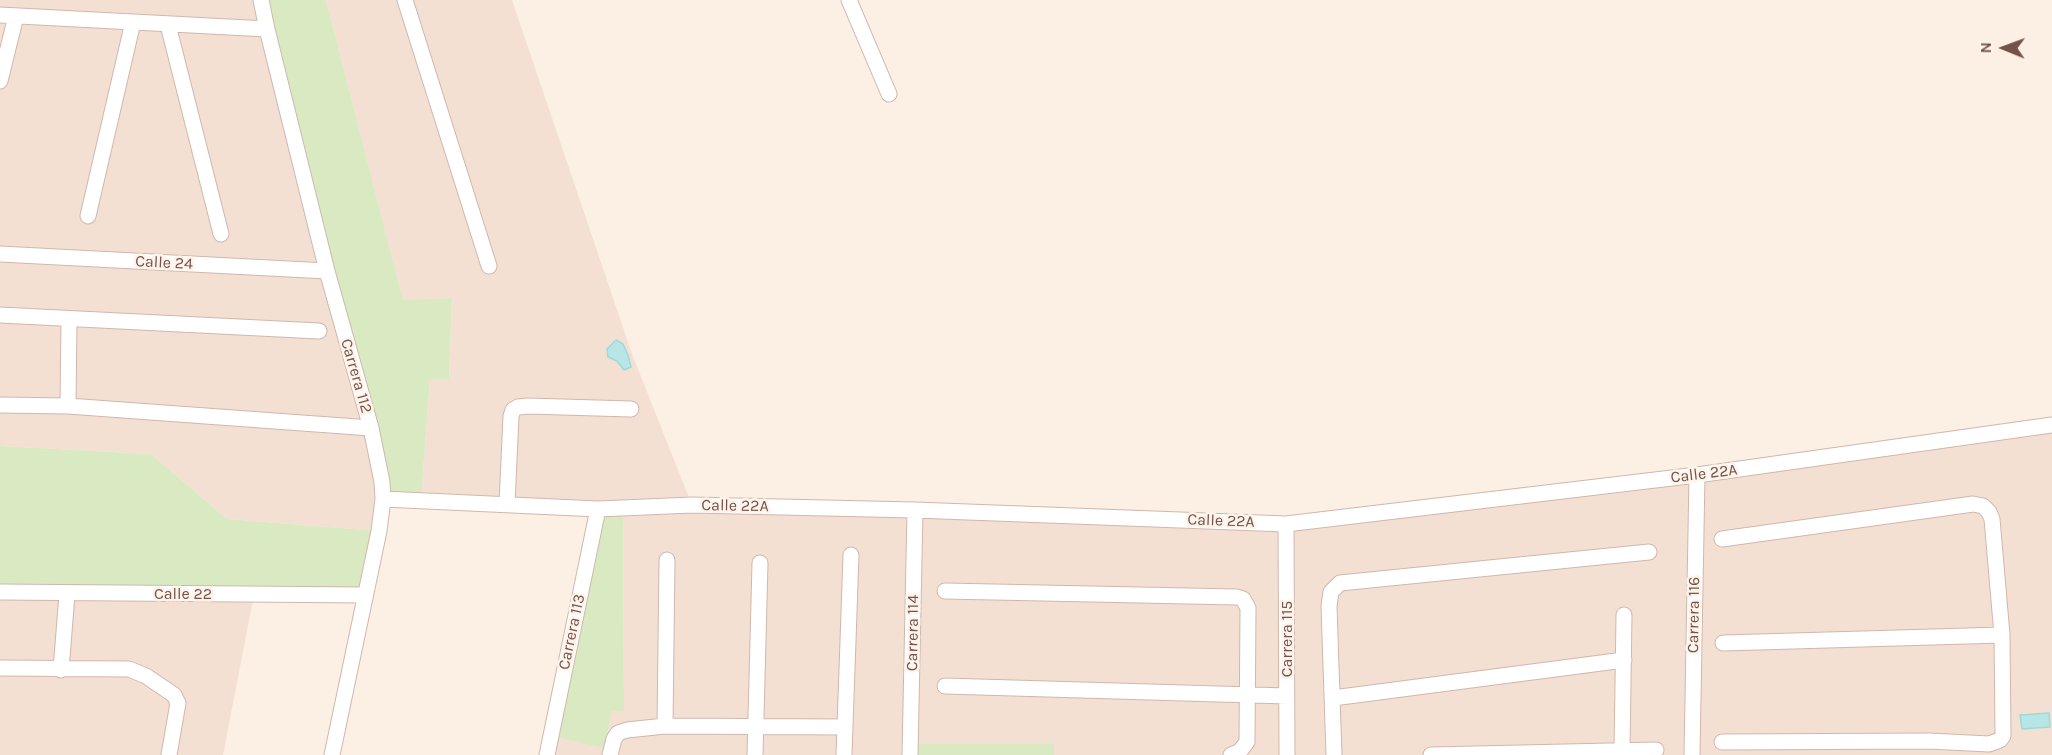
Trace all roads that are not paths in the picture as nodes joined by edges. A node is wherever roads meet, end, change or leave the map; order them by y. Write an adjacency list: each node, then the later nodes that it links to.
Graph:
1 (261, 0): 8 (street, Carrera 112)
2 (405, 0): 14 (street)
3 (849, 0): 10 (street)
4 (0, 15): 5 (street)
5 (16, 16): 6 (street); 9 (street)
6 (133, 22): 7 (street); 11 (street)
7 (168, 25): 8 (street); 12 (street)
8 (267, 29): 15 (street, Carrera 112)
9 (0, 81)
10 (889, 94)
11 (88, 216)
12 (221, 234)
13 (0, 254): 15 (street, Calle 24)
14 (489, 266)
15 (327, 272): 23 (street, Carrera 112)
16 (0, 315): 17 (street)
17 (69, 319): 18 (street); 20 (street)
18 (320, 331)
19 (0, 405): 20 (street)
20 (68, 406): 23 (street)
21 (631, 409): 26 (street)
22 (2052, 425): 24 (street, Calle 22A)
23 (371, 428): 25 (street, Carrera 112)
24 (1696, 475): 29 (street, Calle 22A); 67 (street, Carrera 116)
25 (383, 499): 26 (street, Calle 22A); 38 (street, Carrera 112)
26 (507, 504): 27 (street, Calle 22A)
27 (598, 509): 28 (street, Calle 22A); 58 (street, Carrera 113)
28 (915, 510): 29 (street, Calle 22A); 62 (street, Carrera 114)
29 (1286, 524): 47 (street, Carrera 115)
30 (1722, 539): 40 (street)
31 (1649, 552): 48 (street)
32 (851, 555): 50 (street)
33 (667, 560): 49 (street)
34 (760, 563): 51 (street)
35 (945, 591): 46 (street)
36 (0, 592): 37 (street, Calle 22)
37 (67, 594): 38 (street, Calle 22); 44 (street)
38 (365, 596): 57 (street, Carrera 112)
39 (1624, 615): 42 (street)
40 (2002, 635): 41 (street); 53 (street)
41 (1723, 643)
42 (1624, 660): 48 (street); 55 (street)
43 (0, 668): 44 (street)
44 (61, 670): 56 (street)
45 (945, 686): 46 (street)
46 (1248, 695): 47 (street); 63 (street)
47 (1287, 696): 64 (street, Carrera 115)
48 (1333, 698): 65 (street)
49 (665, 726): 51 (street); 59 (street)
50 (844, 727): 51 (street); 61 (street)
51 (755, 728): 60 (street)
52 (1722, 742): 53 (street)
53 (1929, 748)
54 (1656, 750): 55 (street)
55 (1622, 751): 66 (street)
56 (169, 755)
57 (332, 755)
58 (547, 755)
59 (610, 755)
60 (755, 755)
61 (844, 755)
62 (910, 755)
63 (1231, 755)
64 (1287, 755)
65 (1334, 755)
66 (1431, 755)
67 (1692, 755)

